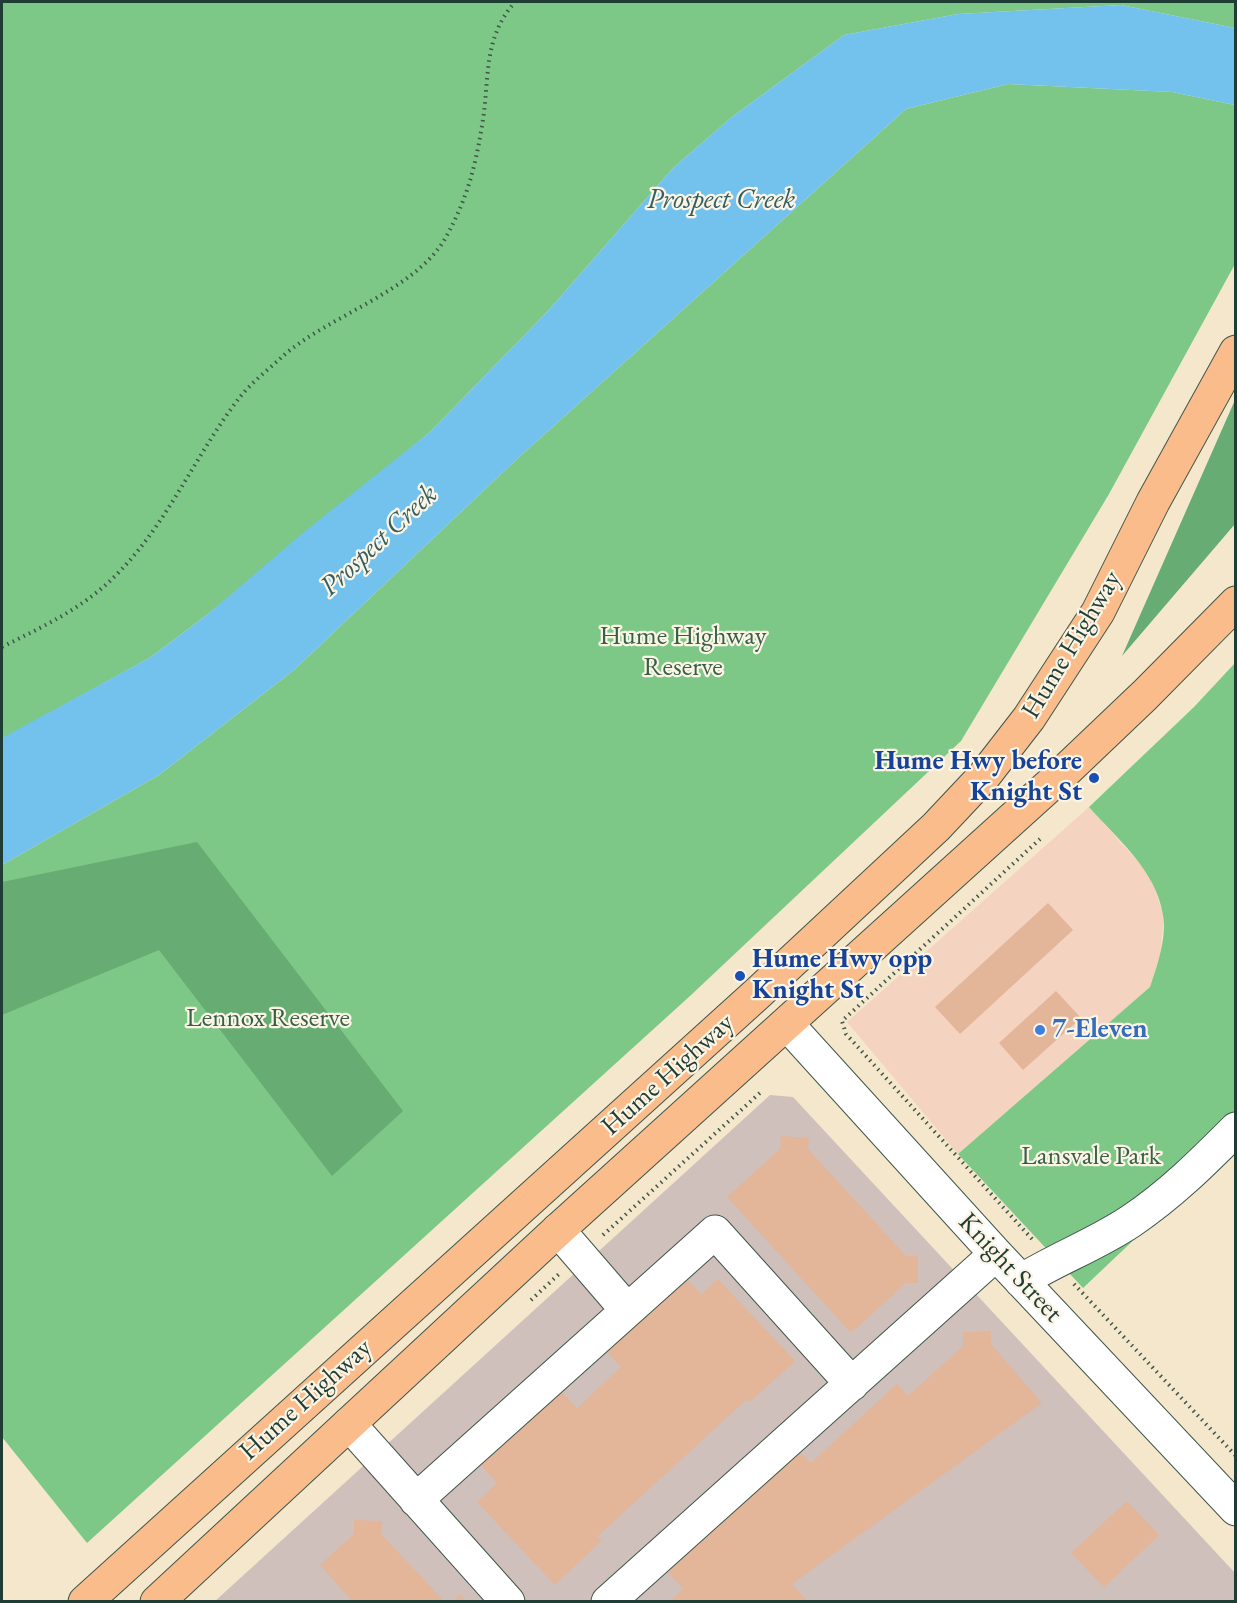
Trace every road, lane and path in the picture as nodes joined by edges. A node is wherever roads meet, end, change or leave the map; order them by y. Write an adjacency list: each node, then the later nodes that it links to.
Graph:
1 (515, 2): 4 (path)
2 (1236, 352): 16 (highway, Hume Highway)
3 (1236, 603): 5 (highway, Hume Highway)
4 (2, 647)
5 (787, 1024): 7 (highway, Hume Highway); 8 (street, Knight Street)
6 (1236, 1129): 9 (street)
7 (558, 1230): 10 (street); 12 (highway, Hume Highway)
8 (996, 1254): 9 (street, Knight Street); 11 (street)
9 (1021, 1281): 14 (street, Knight Street)
10 (627, 1310): 11 (street); 13 (street)
11 (852, 1384): 15 (street)
12 (349, 1424): 13 (street); 17 (highway, Hume Highway)
13 (416, 1500): 18 (street)
14 (1236, 1509)
15 (629, 1595)
16 (85, 1602)
17 (157, 1602)
18 (508, 1602)

